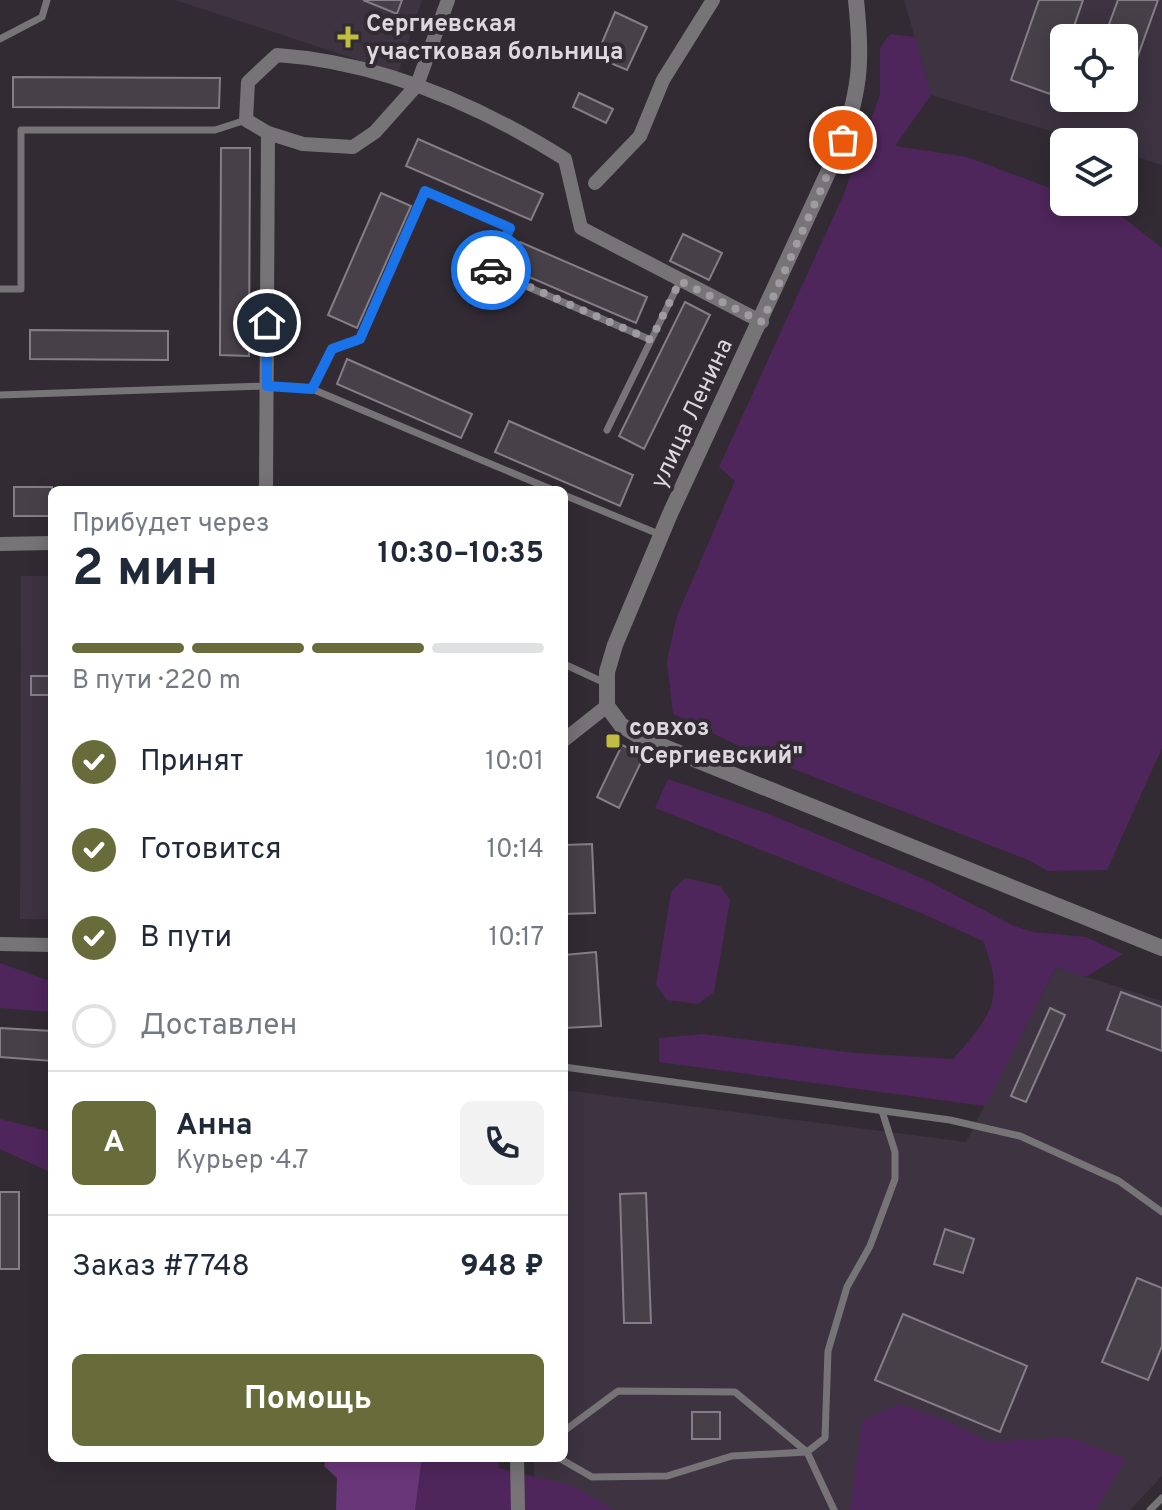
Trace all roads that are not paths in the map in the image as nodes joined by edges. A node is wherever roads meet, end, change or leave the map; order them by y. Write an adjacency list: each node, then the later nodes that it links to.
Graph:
1 (47, 0): 5 (lane)
2 (448, 0): 6 (street)
3 (713, 0): 9 (street)
4 (856, 0): 12 (street, улица Ленина)
5 (0, 39)
6 (417, 85): 7 (street); 8 (street); 10 (street)
7 (246, 120): 8 (street); 11 (lane)
8 (268, 133): 14 (street)
9 (595, 183)
10 (680, 281): 12 (street); 13 (lane)
11 (0, 289)
12 (762, 322): 21 (street, улица Ленина)
13 (651, 340): 15 (lane); 17 (lane)
14 (267, 386): 15 (lane); 16 (lane); 18 (street)
15 (312, 389): 19 (lane)
16 (0, 395)
17 (607, 430)
18 (266, 486)
19 (543, 486)
20 (568, 497): 21 (lane)
21 (661, 535): 25 (street, улица Ленина)
22 (48, 543): 23 (street)
23 (0, 544)
24 (568, 666): 25 (lane)
25 (607, 684): 26 (street, улица Ленина)
26 (607, 706): 27 (street); 30 (street)
27 (568, 737)
28 (0, 944): 29 (street)
29 (48, 945)
30 (1162, 948)
31 (568, 1068): 32 (lane)
32 (882, 1111): 33 (lane); 35 (lane)
33 (1162, 1212)
34 (568, 1428): 35 (lane)
35 (807, 1452): 37 (lane); 40 (lane)
36 (517, 1462): 39 (street)
37 (566, 1462)
38 (1162, 1498): 41 (lane)
39 (518, 1510)
40 (834, 1510)
41 (1150, 1510)

